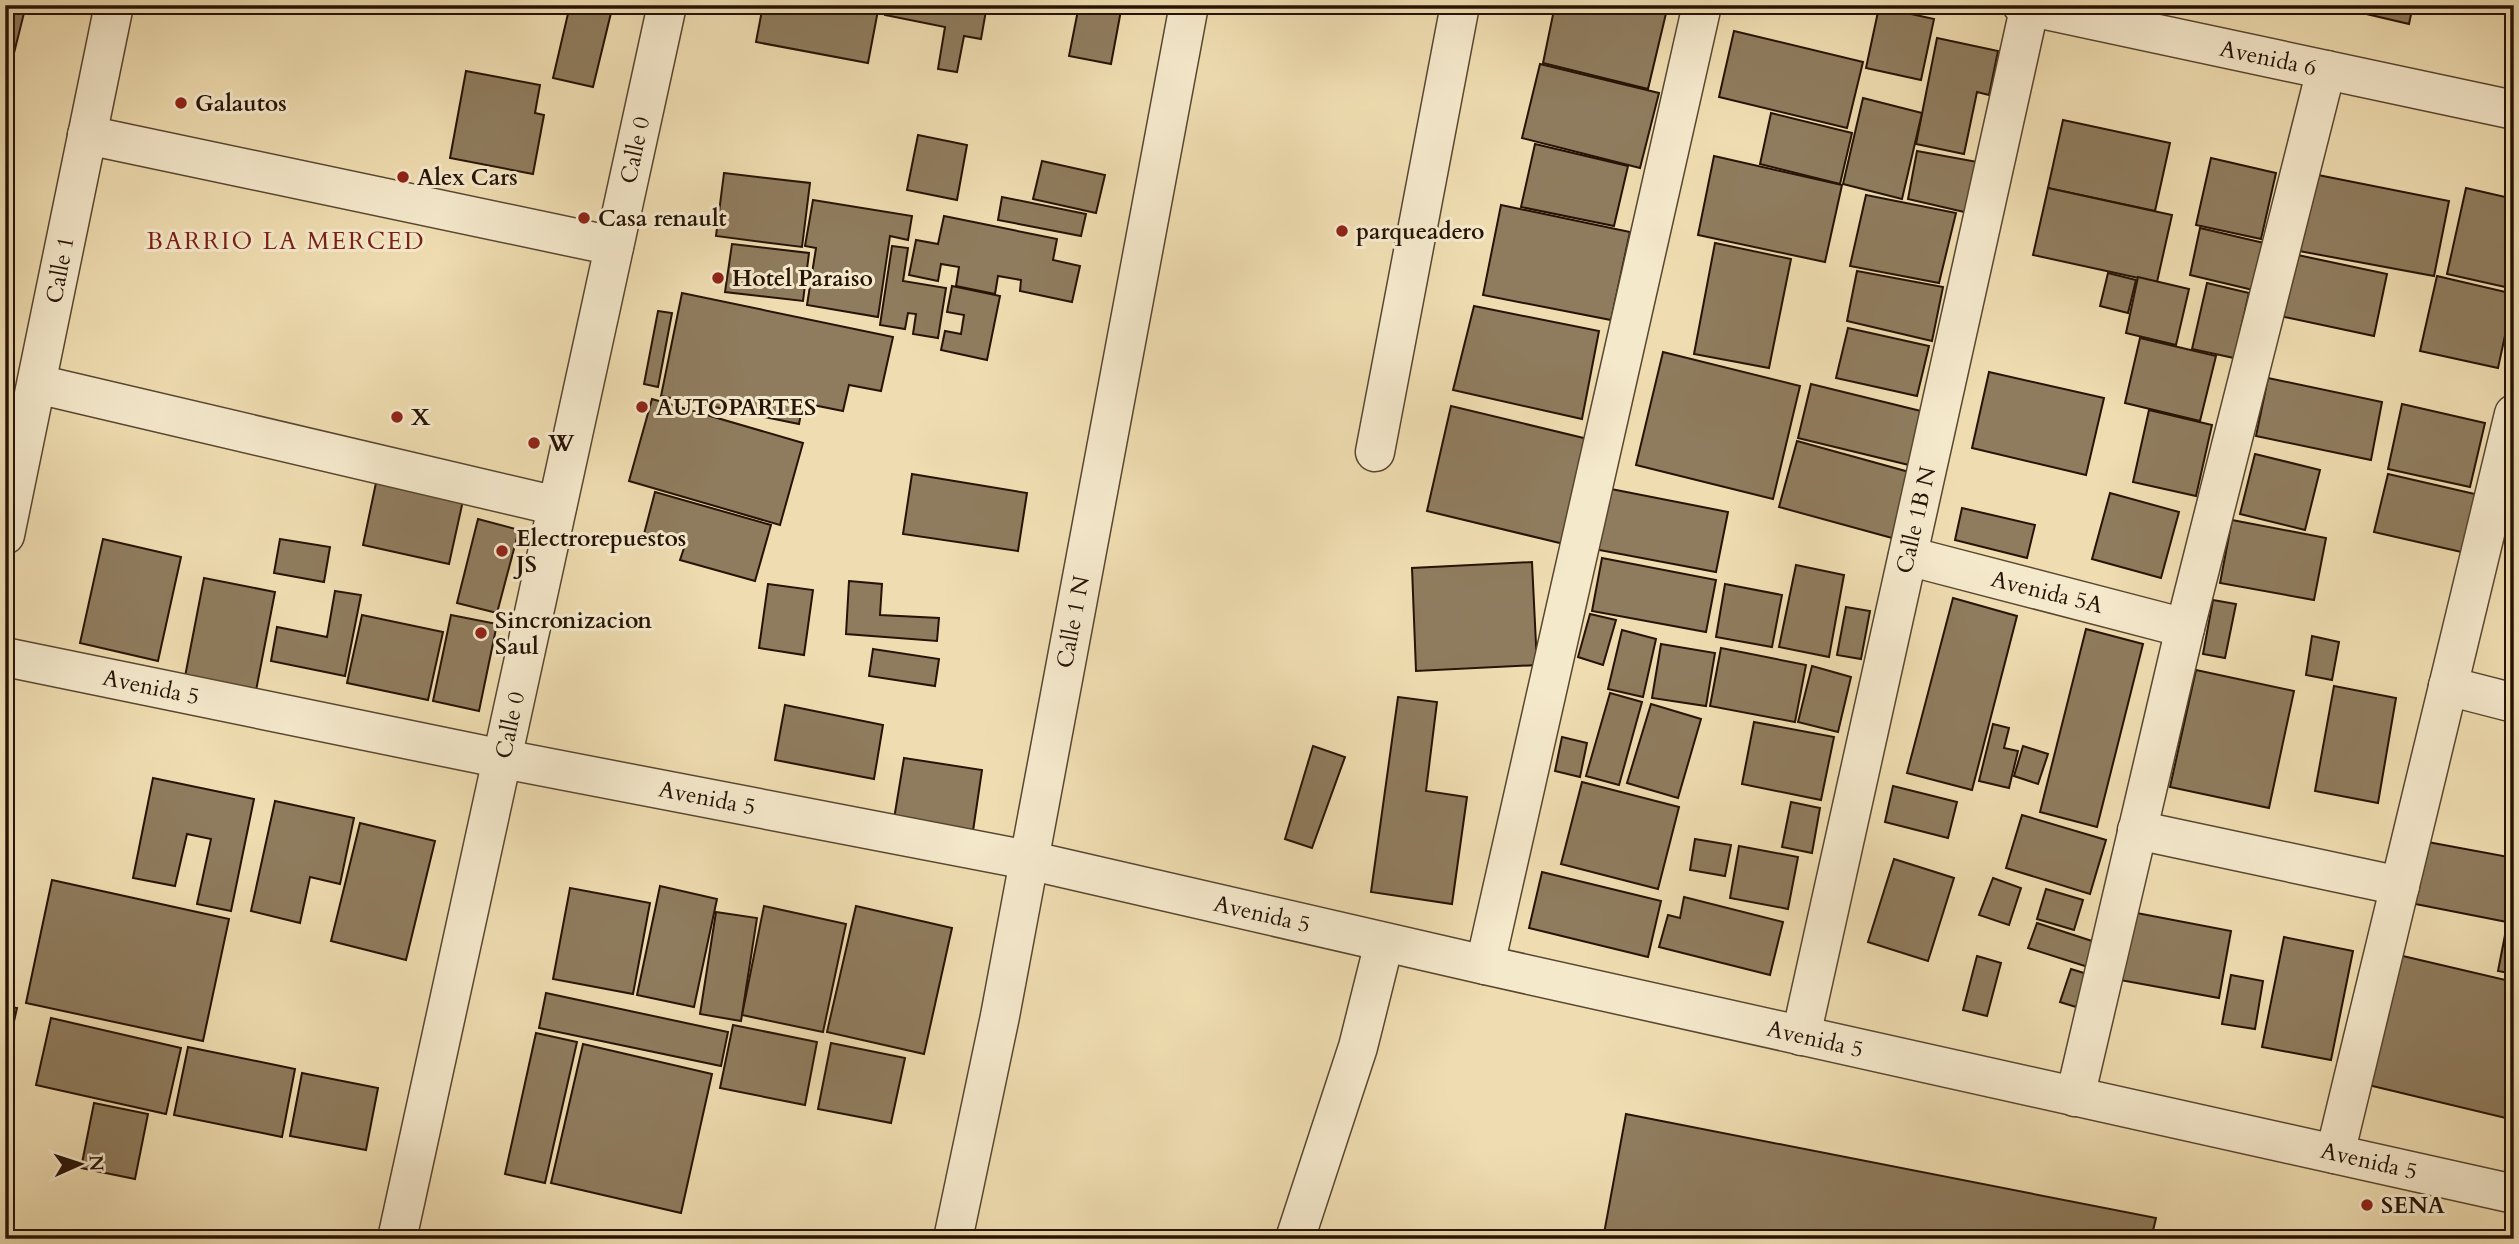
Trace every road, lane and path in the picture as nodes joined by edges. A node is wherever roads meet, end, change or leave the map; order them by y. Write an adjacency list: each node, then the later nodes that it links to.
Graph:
1 (114, 5): 9 (street, Calle 1)
2 (1189, 5): 23 (street, Calle 1 N)
3 (1460, 5): 13 (street)
4 (1702, 5): 26 (street)
5 (2028, 6): 7 (street, Avenida 6); 16 (street, Calle 1B N)
6 (657, 7): 10 (street, Calle 0)
7 (2326, 70): 8 (street, Avenida 6); 17 (street)
8 (2514, 110)
9 (87, 135): 10 (street); 11 (street, Calle 1)
10 (614, 246): 14 (street, Calle 0)
11 (37, 384): 14 (street); 15 (street, Calle 1)
12 (2514, 414): 19 (street)
13 (1375, 452)
14 (557, 506): 21 (street, Calle 0)
15 (5, 535)
16 (1908, 556): 17 (street, Avenida 5A); 27 (street, Calle 1B N)
17 (2185, 628): 22 (street)
18 (5, 657): 21 (street, Avenida 5)
19 (2448, 686): 20 (street); 24 (street)
20 (2514, 703)
21 (502, 758): 23 (street, Avenida 5); 31 (street, Calle 0)
22 (2137, 830): 24 (street); 28 (street)
23 (1028, 860): 25 (street, Avenida 5); 32 (street, Calle 1 N)
24 (2400, 886): 29 (street)
25 (1384, 943): 26 (street, Avenida 5); 33 (street)
26 (1485, 965): 27 (street, Avenida 5)
27 (1801, 1036): 28 (street, Avenida 5)
28 (2075, 1097): 29 (street, Avenida 5)
29 (2335, 1154): 30 (street, Avenida 5)
30 (2514, 1194)
31 (397, 1239)
32 (953, 1239)
33 (1295, 1239)

